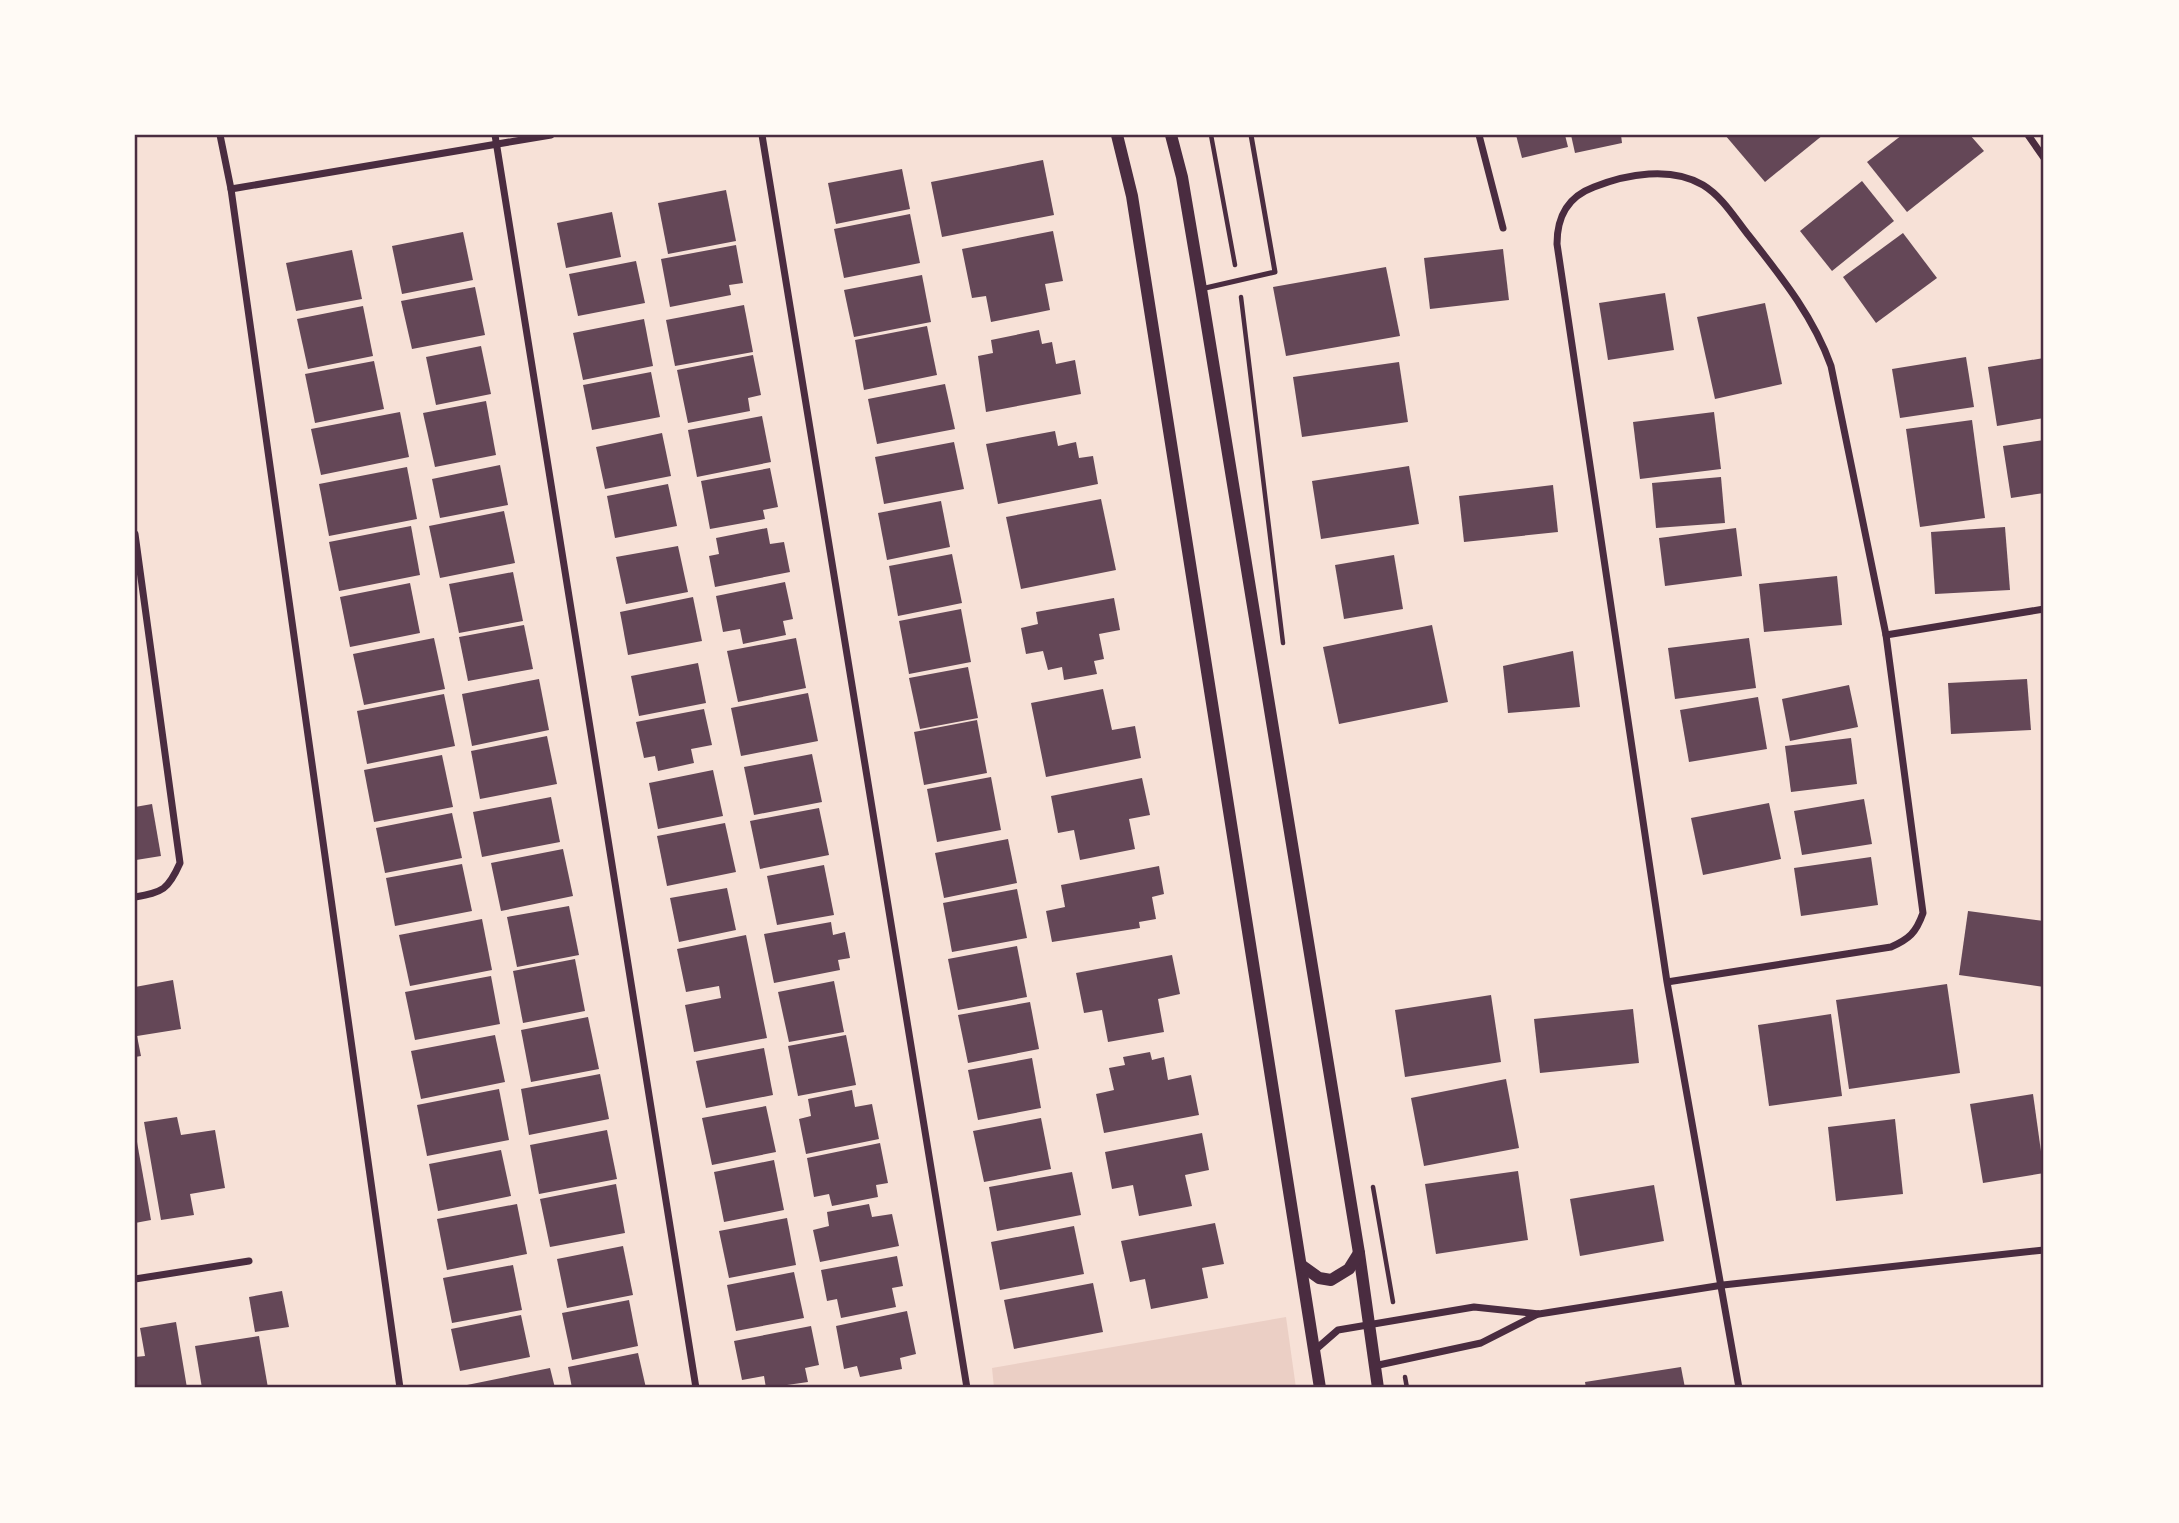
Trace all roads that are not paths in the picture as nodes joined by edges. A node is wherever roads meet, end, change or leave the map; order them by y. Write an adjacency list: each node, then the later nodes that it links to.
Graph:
1 (220, 135): 12 (street)
2 (495, 135): 10 (street)
3 (551, 135): 10 (street)
4 (762, 135): 32 (street)
5 (1117, 135): 23 (street)
6 (1171, 135): 14 (street)
7 (1251, 135): 14 (lane)
8 (1479, 135): 13 (street)
9 (2028, 135): 11 (street)
10 (497, 144): 12 (street); 31 (street)
11 (2044, 158)
12 (231, 189): 30 (street)
13 (1503, 228)
14 (1201, 289): 21 (street)
15 (135, 534): 18 (street)
16 (2044, 609): 17 (street)
17 (1886, 635): 19 (street); 19 (street)
18 (135, 897)
19 (1667, 982): 25 (street)
20 (2044, 1250): 25 (street)
21 (1359, 1253): 23 (street); 27 (street)
22 (249, 1261): 24 (street)
23 (1301, 1265): 28 (street)
24 (135, 1279)
25 (1723, 1285): 26 (street); 35 (street)
26 (1539, 1314): 27 (street); 29 (street)
27 (1369, 1325): 28 (street); 29 (street)
28 (1315, 1350): 33 (street)
29 (1373, 1366): 34 (street)
30 (400, 1388)
31 (696, 1388)
32 (967, 1388)
33 (1320, 1388)
34 (1378, 1388)
35 (1739, 1388)

